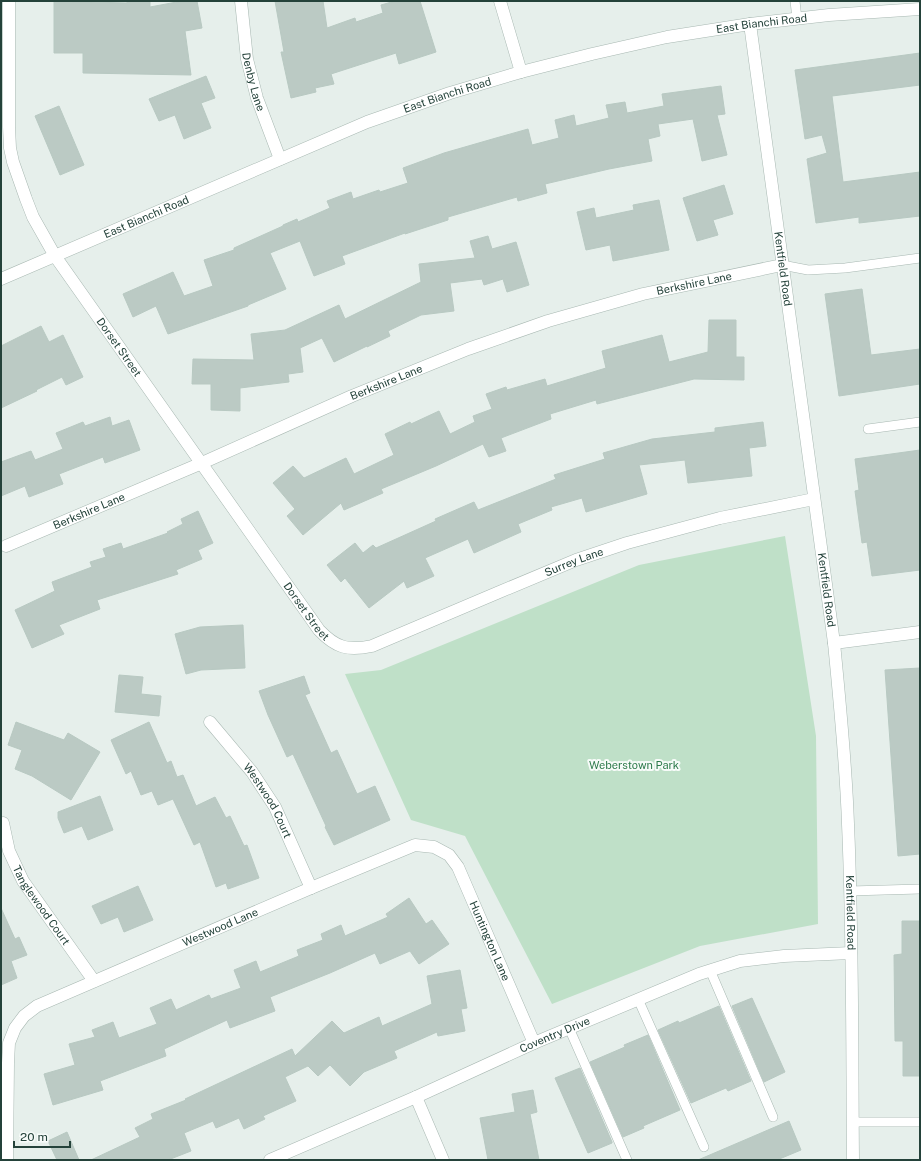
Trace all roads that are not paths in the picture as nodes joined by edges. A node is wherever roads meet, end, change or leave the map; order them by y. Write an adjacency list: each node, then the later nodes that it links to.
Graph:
1 (9, 1): 10 (street, Dorset Street)
2 (241, 1): 9 (street, Denby Lane)
3 (500, 1): 8 (street)
4 (795, 1): 6 (lane)
5 (920, 9): 6 (street, East Bianchi Road)
6 (796, 19): 7 (street, East Bianchi Road)
7 (750, 24): 8 (street, East Bianchi Road); 12 (street, Kentfield Road)
8 (521, 72): 9 (street, East Bianchi Road)
9 (280, 160): 10 (street, East Bianchi Road)
10 (55, 256): 13 (street, East Bianchi Road); 16 (street, Dorset Street)
11 (920, 258): 12 (lane)
12 (782, 265): 16 (street, Berkshire Lane); 17 (street, Kentfield Road)
13 (1, 279)
14 (920, 422): 15 (lane)
15 (868, 429)
16 (202, 462): 18 (street, Berkshire Lane); 21 (street, Dorset Street)
17 (814, 499): 20 (street, Kentfield Road); 21 (street, Surrey Lane)
18 (6, 546)
19 (920, 632): 20 (street)
20 (834, 643): 27 (street, Kentfield Road)
21 (342, 647)
22 (210, 722): 25 (street, Westwood Court)
23 (3, 823): 30 (street, Tanglewood Court)
24 (434, 847): 25 (street, Westwood Lane); 33 (street, Huntington Lane)
25 (311, 888): 30 (street, Westwood Lane)
26 (920, 889): 27 (lane)
27 (850, 891): 28 (street, Kentfield Road)
28 (852, 954): 29 (street, Coventry Drive); 36 (street, Kentfield Road)
29 (710, 970): 31 (street, Coventry Drive); 35 (lane)
30 (94, 981): 39 (street, Westwood Lane)
31 (638, 999): 32 (street, Coventry Drive); 38 (lane)
32 (569, 1028): 33 (street, Coventry Drive); 42 (lane)
33 (534, 1043): 34 (street, Coventry Drive)
34 (416, 1098): 40 (street, Coventry Drive); 41 (street)
35 (773, 1117)
36 (853, 1122): 37 (lane); 43 (street, Kentfield Road)
37 (920, 1122)
38 (704, 1147)
39 (7, 1160)
40 (270, 1160)
41 (444, 1160)
42 (627, 1160)
43 (853, 1160)

